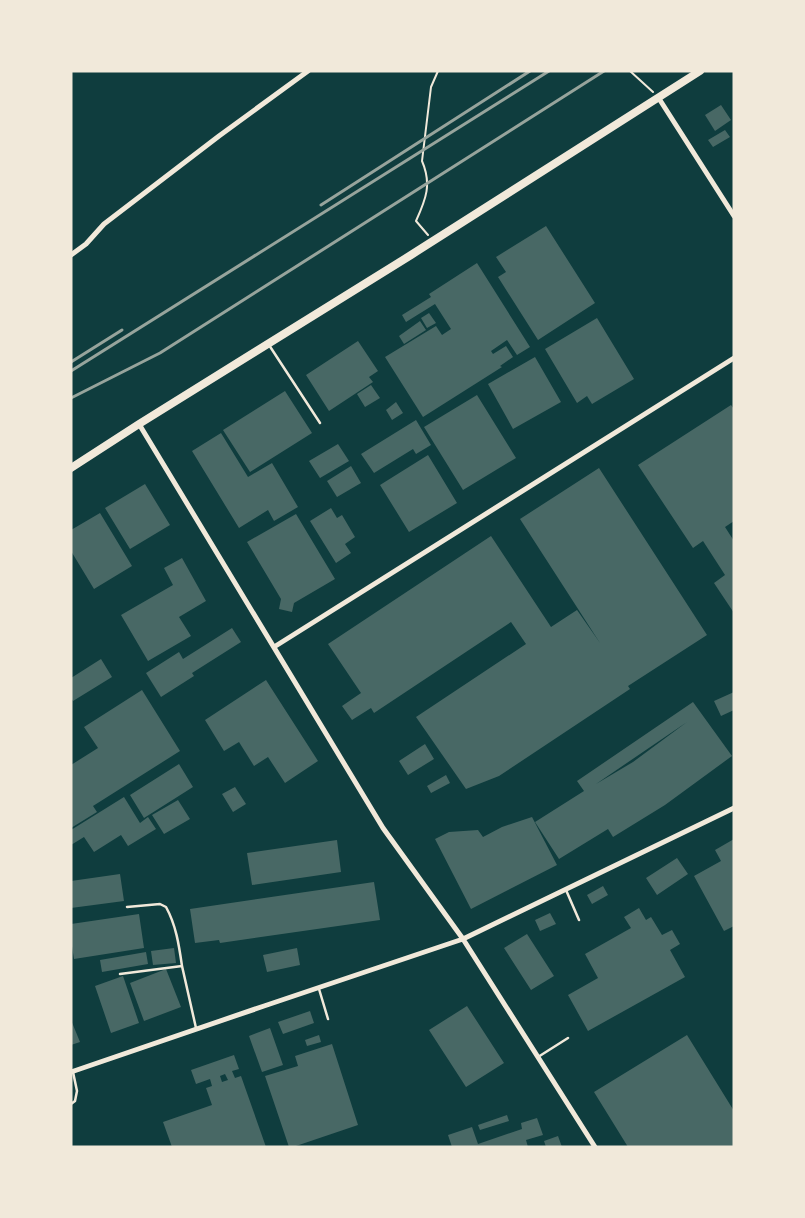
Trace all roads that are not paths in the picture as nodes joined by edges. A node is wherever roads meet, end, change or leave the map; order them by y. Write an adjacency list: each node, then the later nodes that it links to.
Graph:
1 (308, 71): 5 (street)
2 (700, 71): 3 (main road)
3 (658, 97): 4 (street); 6 (main road)
4 (734, 216)
5 (71, 255)
6 (268, 344): 8 (lane); 9 (main road)
7 (734, 358): 11 (street)
8 (320, 423)
9 (139, 424): 10 (main road); 11 (street)
10 (71, 468)
11 (274, 647): 16 (street)
12 (734, 808): 13 (street)
13 (566, 890): 15 (lane); 16 (street)
14 (127, 907): 17 (lane)
15 (579, 920)
16 (463, 940): 19 (street); 23 (street)
17 (182, 966): 18 (lane); 21 (lane)
18 (120, 974)
19 (319, 987): 20 (lane); 21 (street)
20 (328, 1020)
21 (196, 1029): 24 (street)
22 (568, 1038): 23 (lane)
23 (538, 1056): 26 (street)
24 (72, 1072): 25 (lane)
25 (71, 1104)
26 (595, 1147)

